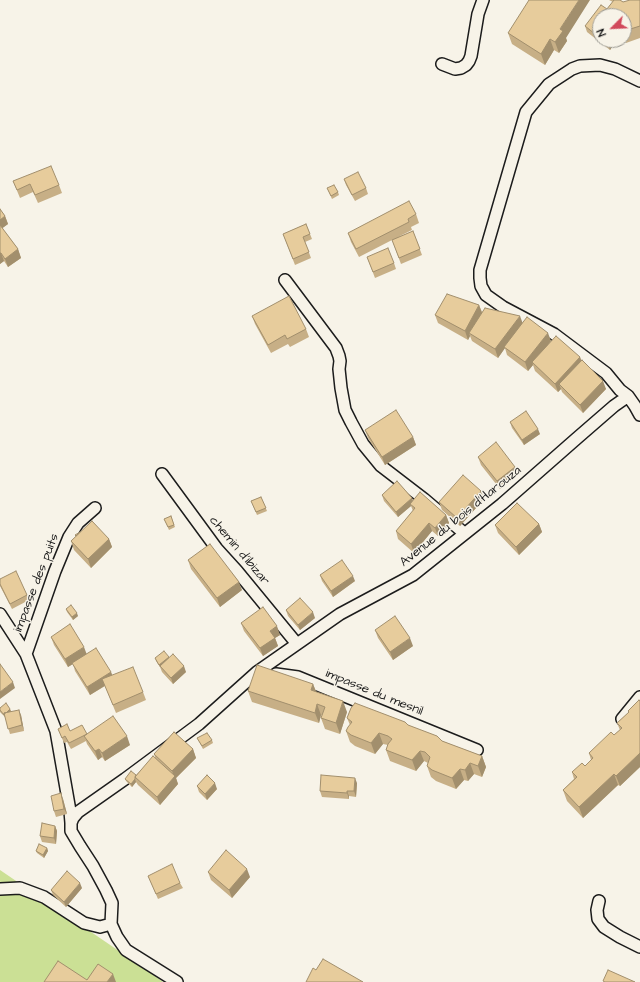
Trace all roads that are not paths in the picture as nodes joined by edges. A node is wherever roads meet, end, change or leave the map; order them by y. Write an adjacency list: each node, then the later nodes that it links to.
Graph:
1 (483, 0): 2 (street)
2 (442, 64)
3 (640, 81): 5 (street)
4 (285, 280): 9 (street)
5 (628, 396): 6 (street); 9 (street, Avenue du bois d'Harouza)
6 (640, 415)
7 (162, 474): 11 (street, chemin d'ibizar)
8 (95, 508): 12 (street, impasse des puits)
9 (464, 533): 11 (street, Avenue du bois d'Harouza)
10 (0, 614): 12 (street)
11 (297, 644): 13 (street, Avenue du bois d'Harouza)
12 (26, 654): 17 (street)
13 (257, 672): 16 (street, impasse du mesnil); 17 (street, Avenue du bois d'Harouza)
14 (640, 697): 15 (street)
15 (622, 719)
16 (477, 750)
17 (71, 823): 20 (street)
18 (0, 889): 20 (street)
19 (599, 901): 21 (street)
20 (111, 924): 22 (street)
21 (640, 947)
22 (177, 982)

